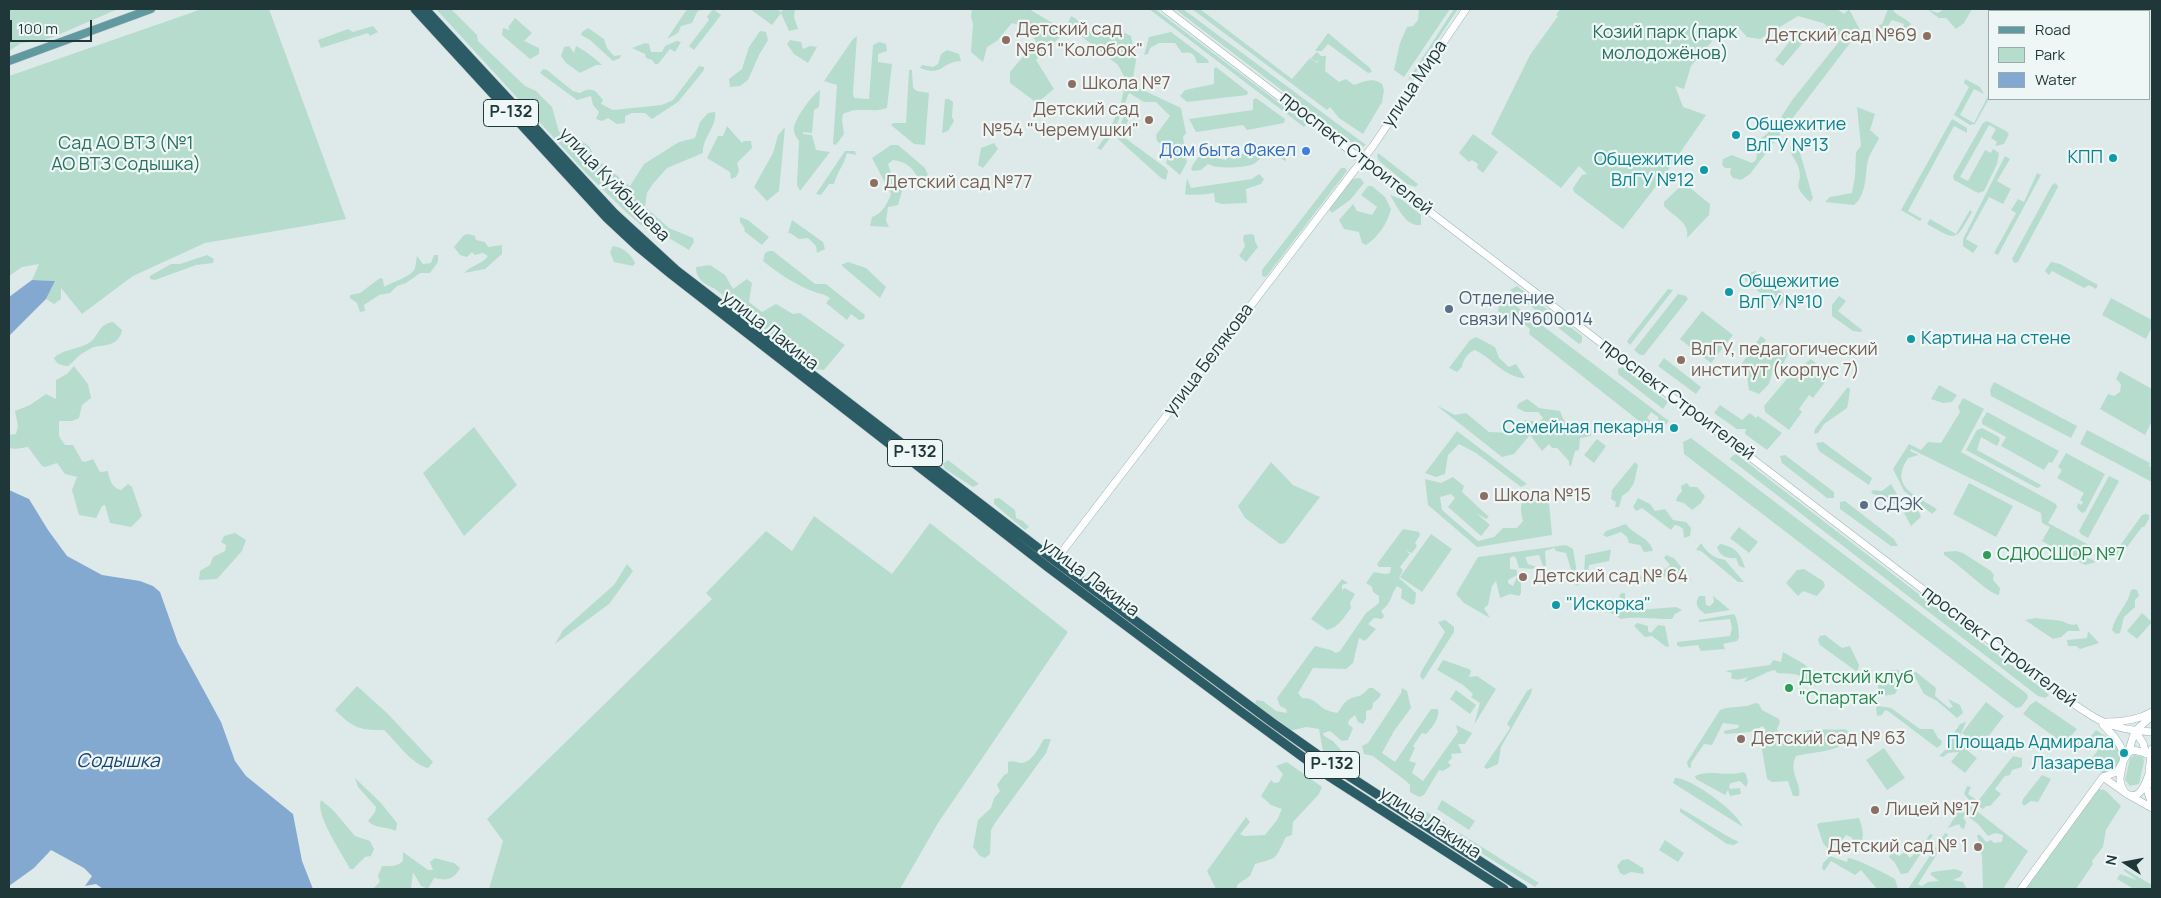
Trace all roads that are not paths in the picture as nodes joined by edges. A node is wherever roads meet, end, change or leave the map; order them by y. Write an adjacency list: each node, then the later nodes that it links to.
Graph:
1 (151, 9): 6 (main road)
2 (415, 9): 8 (highway, улица Куйбышева / Р-132)
3 (425, 9): 9 (highway, улица Куйбышева / Р-132)
4 (1165, 9): 7 (main road, проспект Строителей)
5 (1466, 9): 7 (main road, улица Мира)
6 (9, 61)
7 (1363, 159): 10 (main road, улица Белякова); 13 (main road, проспект Строителей)
8 (671, 274): 25 (highway, улица Лакина / Р-132)
9 (774, 346): 10 (highway, улица Лакина / Р-132)
10 (1055, 561): 26 (highway, улица Лакина / Р-132)
11 (2152, 712): 13 (main road)
12 (2152, 716): 14 (main road)
13 (2102, 722): 14 (main road, проспект Строителей); 19 (main road)
14 (2134, 731): 15 (main road, проспект Строителей); 16 (main road); 18 (main road)
15 (2152, 733): 16 (main road)
16 (2140, 738): 17 (main road); 18 (main road)
17 (2149, 751): 18 (main road); 21 (main road)
18 (2128, 753): 19 (main road)
19 (2122, 765): 22 (main road); 23 (main road)
20 (2152, 766): 21 (main road)
21 (2148, 774): 23 (main road); 24 (main road)
22 (2103, 777): 23 (main road); 27 (main road)
23 (2127, 794): 24 (main road)
24 (2152, 807)
25 (1504, 889)
26 (1523, 889)
27 (2021, 889)

